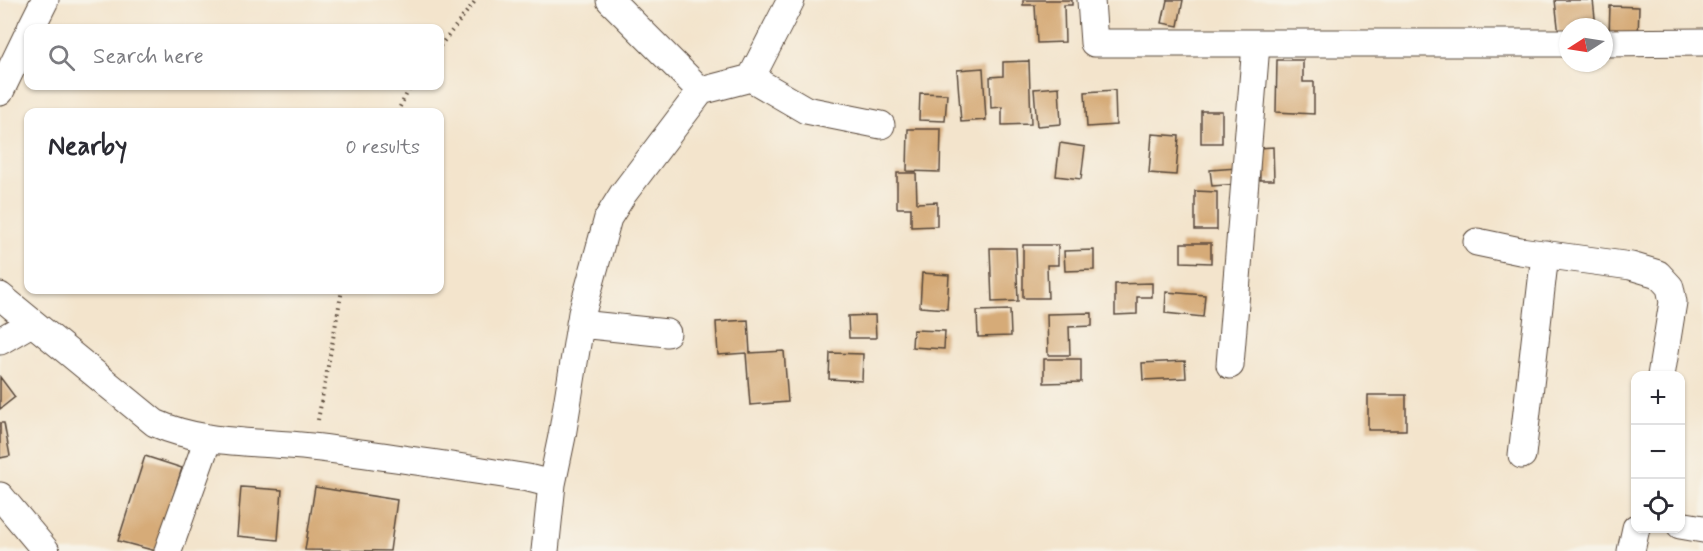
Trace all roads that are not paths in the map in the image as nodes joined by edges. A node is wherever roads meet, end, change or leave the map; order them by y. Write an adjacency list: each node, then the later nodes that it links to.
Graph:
1 (45, 0): 5 (street)
2 (610, 0): 12 (street)
3 (791, 0): 11 (street)
4 (1091, 0): 10 (street)
5 (33, 24)
6 (24, 42): 13 (street)
7 (1703, 42): 9 (street)
8 (1559, 43): 10 (street)
9 (1613, 43)
10 (1256, 45): 22 (street)
11 (751, 78): 12 (street); 14 (street)
12 (701, 91): 19 (street)
13 (0, 92)
14 (881, 125)
15 (1477, 242): 16 (street)
16 (1545, 254): 23 (street); 25 (street)
17 (0, 296): 18 (street)
18 (31, 323): 21 (street); 24 (street)
19 (580, 324): 20 (street); 26 (street)
20 (667, 333)
21 (0, 341)
22 (1230, 366)
23 (1662, 371)
24 (208, 439): 26 (street); 32 (street)
25 (1522, 454)
26 (552, 484): 33 (street)
27 (0, 496): 31 (street)
28 (1685, 526): 29 (street)
29 (1703, 529)
30 (1635, 533): 34 (street)
31 (46, 551)
32 (168, 551)
33 (545, 551)
34 (1631, 551)

